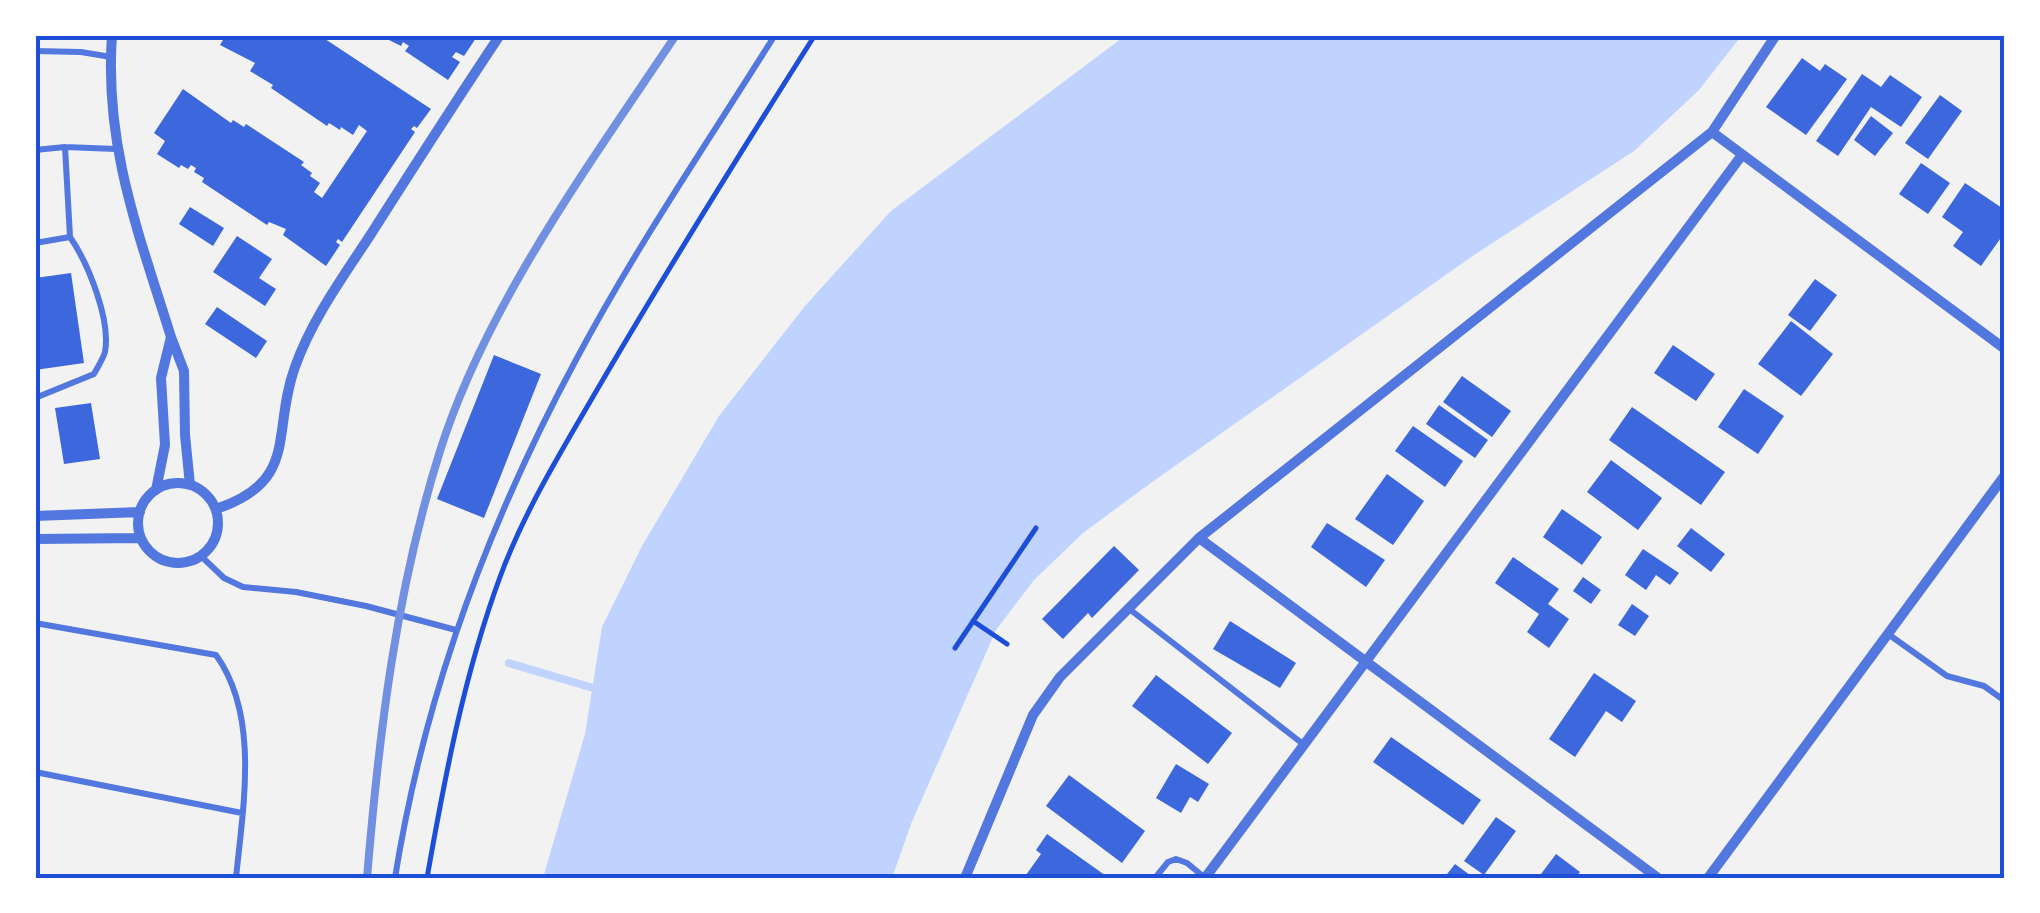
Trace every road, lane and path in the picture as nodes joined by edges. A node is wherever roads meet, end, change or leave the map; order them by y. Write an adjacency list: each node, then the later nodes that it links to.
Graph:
1 (112, 35): 7 (street)
2 (500, 35): 21 (street)
3 (775, 35): 32 (lane)
4 (815, 35): 43 (path)
5 (1776, 35): 8 (street)
6 (35, 51): 7 (lane)
7 (111, 57): 10 (street)
8 (1712, 132): 12 (street); 26 (street)
9 (64, 147): 10 (lane); 11 (lane); 13 (lane)
10 (116, 149): 15 (street)
11 (35, 150)
12 (1742, 155): 16 (street); 36 (street)
13 (70, 238): 14 (lane); 17 (lane)
14 (35, 243)
15 (171, 337): 19 (street); 20 (street)
16 (2005, 350)
17 (35, 398)
18 (2005, 475): 33 (street)
19 (190, 485): 20 (street); 21 (street)
20 (156, 490): 22 (street)
21 (216, 510): 28 (street)
22 (140, 512): 23 (street); 25 (street)
23 (35, 516)
24 (1036, 528): 30 (path)
25 (141, 538): 27 (street); 28 (street)
26 (1199, 538): 29 (street); 36 (street)
27 (35, 539)
28 (200, 556): 32 (lane)
29 (1128, 608): 38 (lane); 44 (street)
30 (973, 621): 34 (path); 35 (path)
31 (35, 623): 40 (lane)
32 (456, 630): 42 (lane)
33 (1888, 634): 37 (lane); 48 (street)
34 (1008, 644)
35 (954, 648)
36 (1365, 660): 38 (street); 47 (street)
37 (2005, 701)
38 (1304, 744): 46 (street)
39 (35, 772): 40 (lane)
40 (242, 813): 41 (lane)
41 (236, 878)
42 (394, 878)
43 (426, 878)
44 (965, 878)
45 (1155, 878): 46 (lane)
46 (1205, 878)
47 (1658, 878)
48 (1708, 878)

